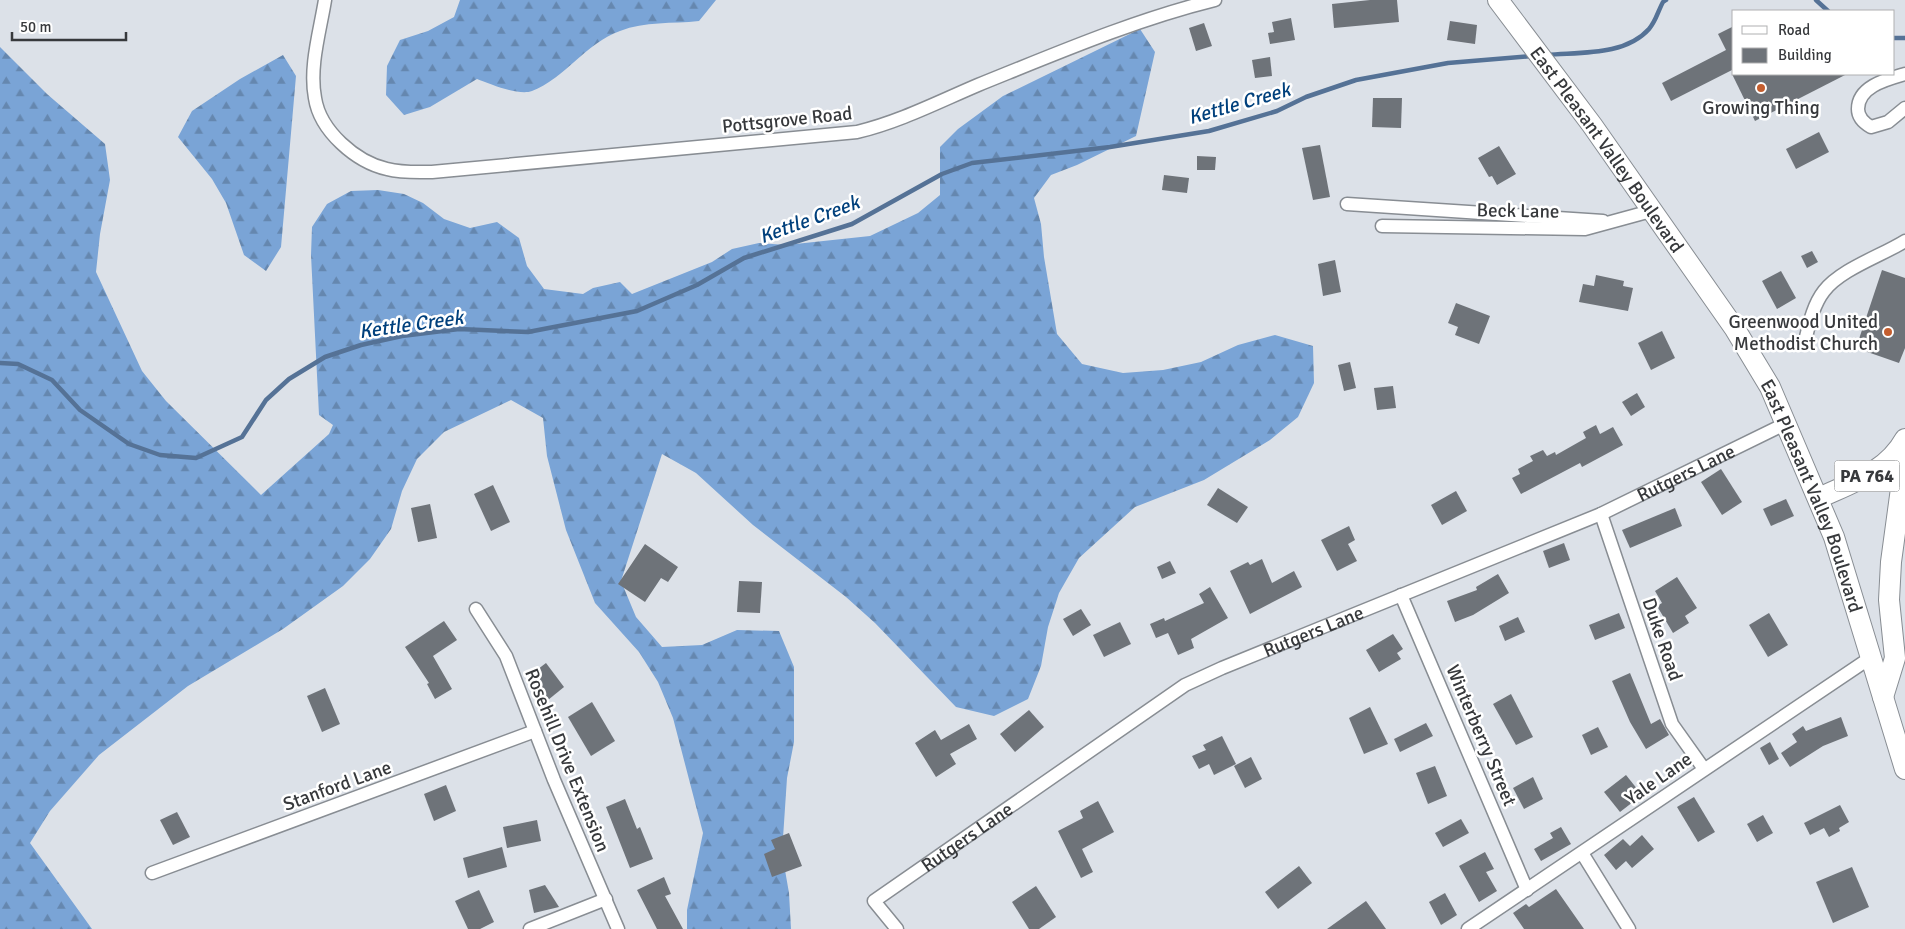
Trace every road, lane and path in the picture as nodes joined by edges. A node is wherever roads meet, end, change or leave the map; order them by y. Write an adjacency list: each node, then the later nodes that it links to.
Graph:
1 (325, 0): 5 (street, Pottsgrove Road)
2 (1163, 0): 5 (street)
3 (1214, 0): 5 (street, Pottsgrove Road)
4 (1498, 0): 9 (main road, East Pleasant Valley Boulevard)
5 (1167, 13)
6 (1905, 74): 7 (street)
7 (1905, 108)
8 (1347, 204): 10 (street)
9 (1651, 211): 10 (street, Beck Lane); 14 (main road, East Pleasant Valley Boulevard)
10 (1613, 220): 11 (street, Beck Lane)
11 (1382, 226)
12 (1905, 241): 13 (street)
13 (1805, 341)
14 (1787, 423): 17 (main road, East Pleasant Valley Boulevard); 18 (street, Rutgers Lane)
15 (1905, 439): 17 (main road, PA 764)
16 (1905, 459): 22 (main road, PA 764)
17 (1818, 498): 21 (main road, East Pleasant Valley Boulevard)
18 (1600, 514): 19 (street, Rutgers Lane); 24 (street, Duke Road)
19 (1401, 595): 28 (street, Winterberry Street); 32 (street, Rutgers Lane)
20 (476, 609): 23 (street, Rosehill Drive Extension)
21 (1870, 658): 22 (main road, East Pleasant Valley Boulevard); 24 (street, Yale Lane)
22 (1883, 697): 25 (main road, East Pleasant Valley Boulevard)
23 (535, 731): 27 (street, Stanford Lane); 29 (street, Rosehill Drive Extension)
24 (1704, 769): 26 (street, Yale Lane)
25 (1905, 769)
26 (1582, 853): 28 (street, Yale Lane); 34 (street)
27 (152, 873)
28 (1527, 890): 33 (street, Yale Lane)
29 (606, 899): 30 (street); 31 (street, Rosehill Drive Extension)
30 (530, 929)
31 (618, 929)
32 (898, 929)
33 (1468, 929)
34 (1629, 929)

